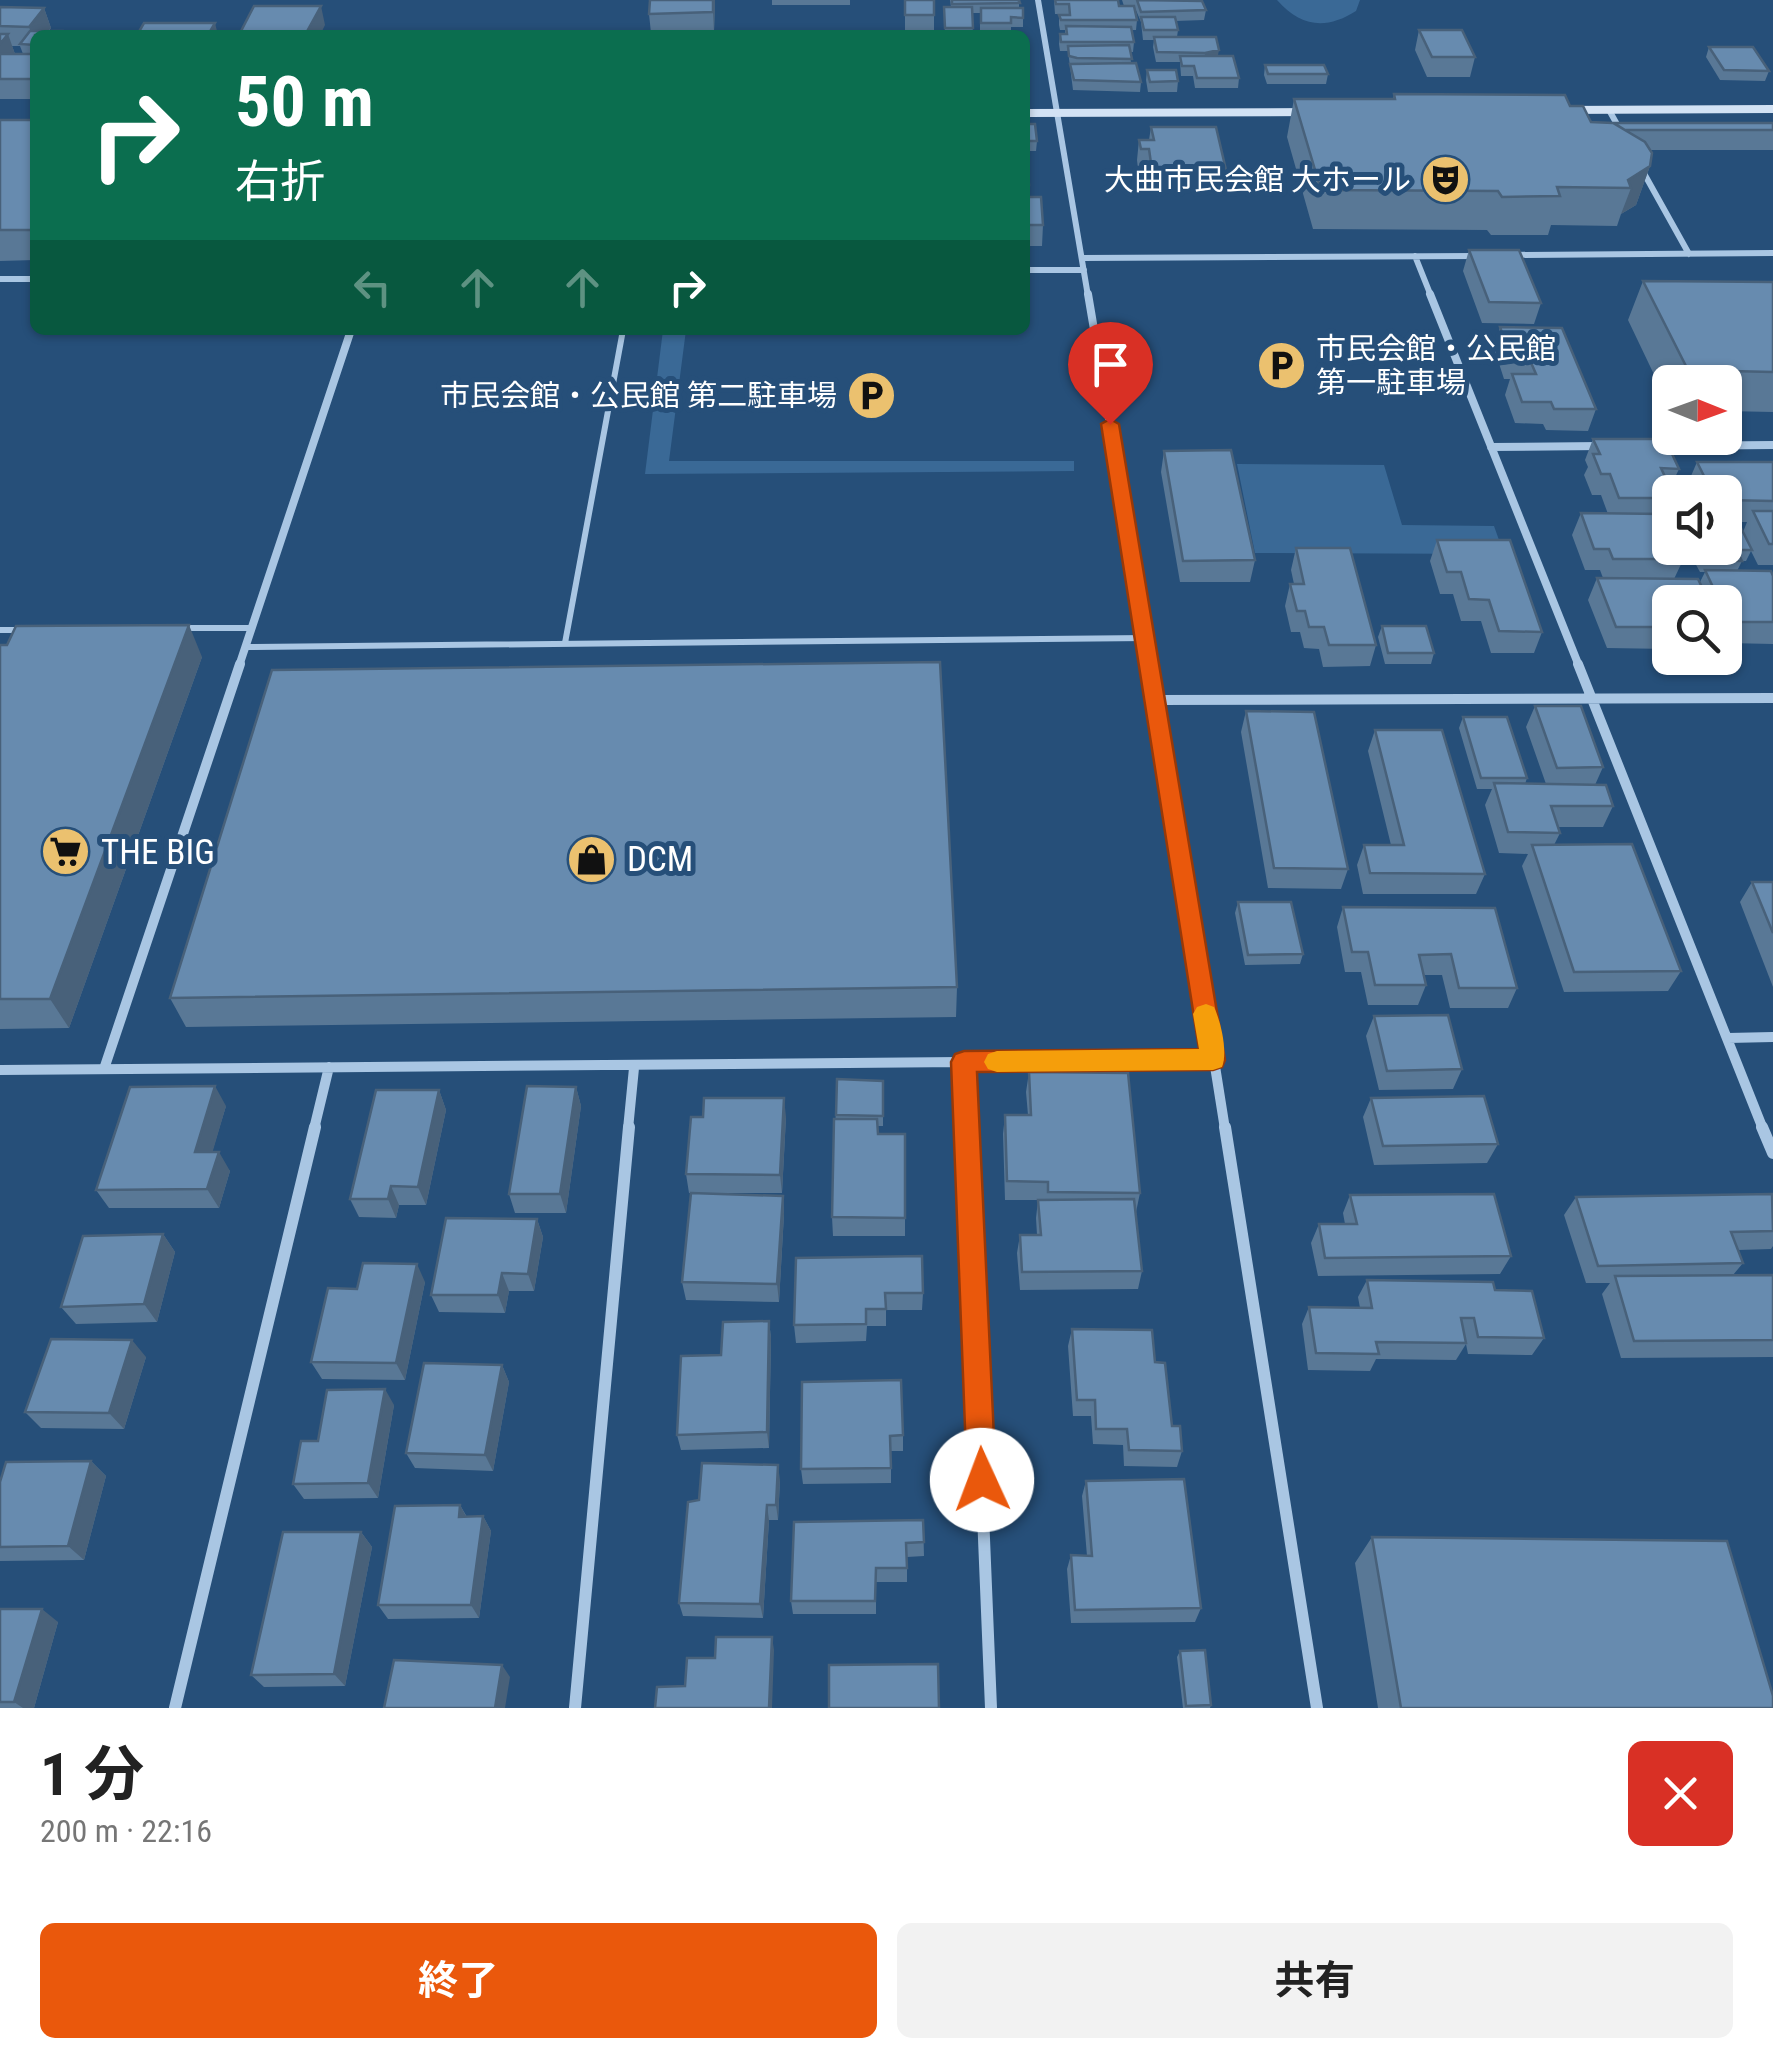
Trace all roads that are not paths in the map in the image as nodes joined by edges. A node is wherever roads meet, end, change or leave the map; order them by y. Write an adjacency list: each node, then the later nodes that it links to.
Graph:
1 (1038, 0): 7 (street)
2 (1773, 109): 4 (street)
3 (1550, 110): 4 (street)
4 (1609, 110): 8 (street)
5 (1334, 112): 7 (street)
6 (1030, 113): 7 (street)
7 (1059, 113): 13 (street)
8 (1627, 142)
9 (1636, 158): 11 (street)
10 (1773, 253): 11 (street)
11 (1689, 254): 12 (street)
12 (1415, 256): 13 (street); 22 (street)
13 (1083, 264): 14 (street); 27 (street)
14 (1030, 269)
15 (0, 279): 16 (street)
16 (30, 279)
17 (350, 335): 24 (street)
18 (621, 335): 28 (lane)
19 (1773, 445): 21 (street)
20 (1622, 446): 22 (street)
21 (1641, 446)
22 (1491, 448): 31 (street)
23 (176, 628): 24 (lane)
24 (252, 628): 29 (street)
25 (0, 630): 26 (lane)
26 (27, 630)
27 (1146, 638): 28 (lane); 32 (street)
28 (565, 643): 29 (lane)
29 (246, 646): 39 (street)
30 (1773, 698): 31 (street)
31 (1593, 699): 32 (street); 34 (street)
32 (1157, 700): 35 (street)
33 (1773, 1037): 34 (street)
34 (1728, 1038): 41 (street)
35 (1213, 1060): 36 (street); 45 (street)
36 (964, 1062): 38 (street); 44 (street)
37 (329, 1068): 38 (street); 39 (street); 42 (street)
38 (634, 1068): 43 (street)
39 (104, 1069): 40 (street)
40 (0, 1070)
41 (1773, 1153)
42 (175, 1708)
43 (575, 1708)
44 (992, 1708)
45 (1317, 1708)

